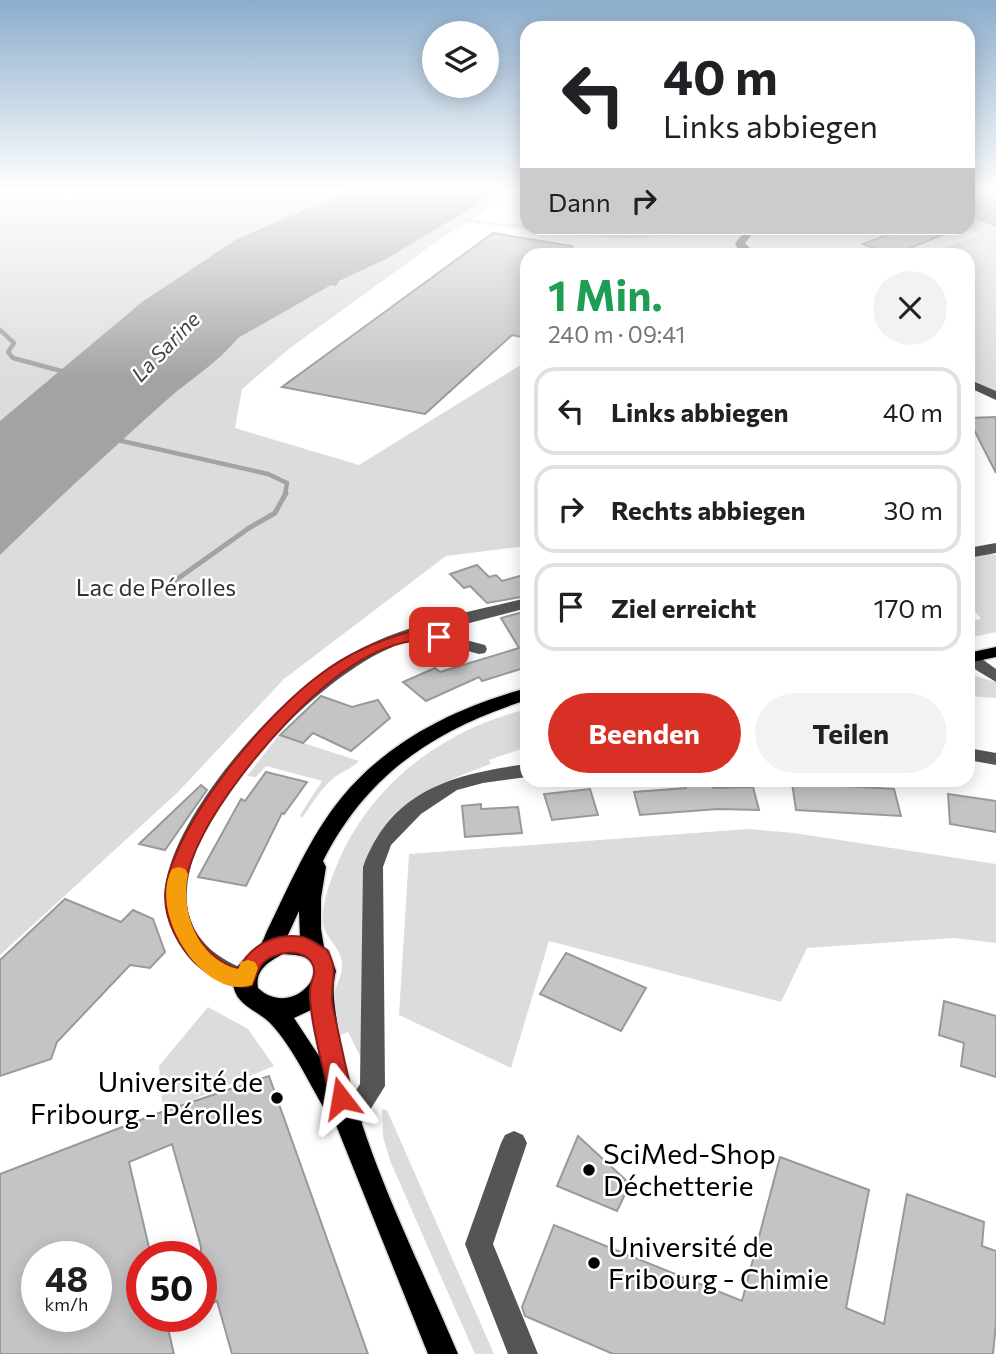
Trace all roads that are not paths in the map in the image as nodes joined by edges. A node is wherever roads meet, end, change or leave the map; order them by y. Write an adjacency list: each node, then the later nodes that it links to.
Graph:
1 (975, 386): 2 (street)
2 (996, 396)
3 (996, 548): 4 (street)
4 (975, 552)
5 (520, 605): 6 (street)
6 (412, 636): 7 (street); 19 (street)
7 (479, 649)
8 (996, 652): 9 (main road)
9 (975, 657)
10 (975, 662): 11 (street)
11 (996, 677)
12 (520, 696): 16 (main road)
13 (975, 755): 14 (street)
14 (996, 759)
15 (520, 771): 22 (street)
16 (320, 850): 17 (main road); 18 (main road)
17 (270, 948): 18 (main road); 19 (main road)
18 (313, 950): 20 (main road)
19 (245, 979): 21 (main road)
20 (320, 989): 21 (main road); 22 (main road)
21 (271, 1008): 22 (main road)
22 (348, 1123): 24 (main road)
23 (514, 1143): 25 (street)
24 (443, 1354)
25 (523, 1354)

